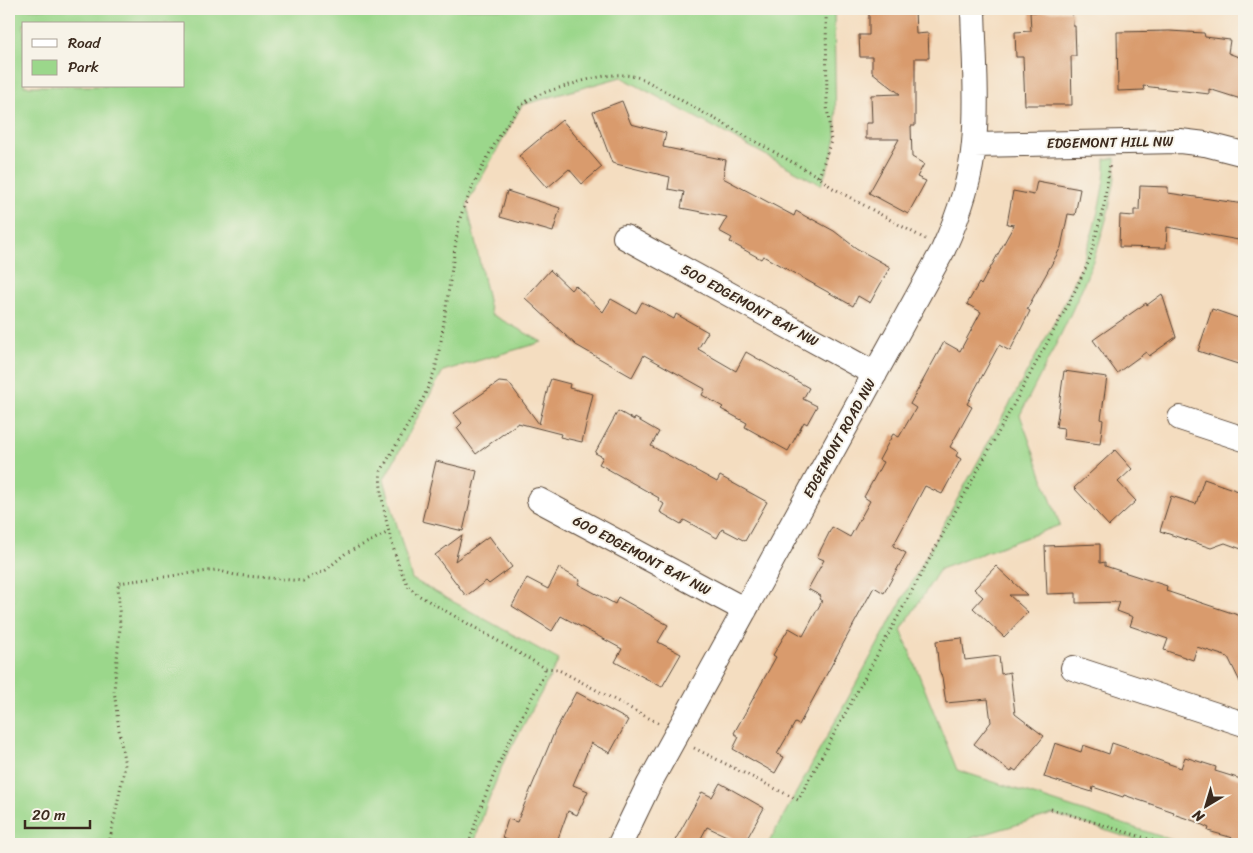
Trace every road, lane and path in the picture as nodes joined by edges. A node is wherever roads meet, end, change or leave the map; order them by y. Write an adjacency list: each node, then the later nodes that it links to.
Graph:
1 (826, 9): 6 (path)
2 (973, 9): 4 (street, EDGEMONT ROAD NW)
3 (1117, 142): 4 (street, EDGEMONT HILL NW); 5 (street, EDGEMONT HILL NW); 18 (path)
4 (974, 145): 8 (street, EDGEMONT ROAD NW)
5 (1244, 154)
6 (819, 177): 8 (path); 13 (path)
7 (625, 237): 9 (street, 500 EDGEMONT BAY NW)
8 (943, 250): 9 (street, EDGEMONT ROAD NW)
9 (875, 374): 14 (street, EDGEMONT ROAD NW)
10 (1180, 418): 11 (street)
11 (1244, 439)
12 (539, 500): 14 (street, 600 EDGEMONT BAY NW)
13 (390, 532): 15 (path); 20 (path)
14 (745, 610): 18 (street, EDGEMONT ROAD NW)
15 (545, 668): 18 (path); 21 (path)
16 (1073, 668): 17 (street)
17 (1244, 724)
18 (676, 736): 22 (street, EDGEMONT ROAD NW)
19 (1051, 808): 23 (path)
20 (110, 844)
21 (469, 844)
22 (620, 844)
23 (1165, 844)

